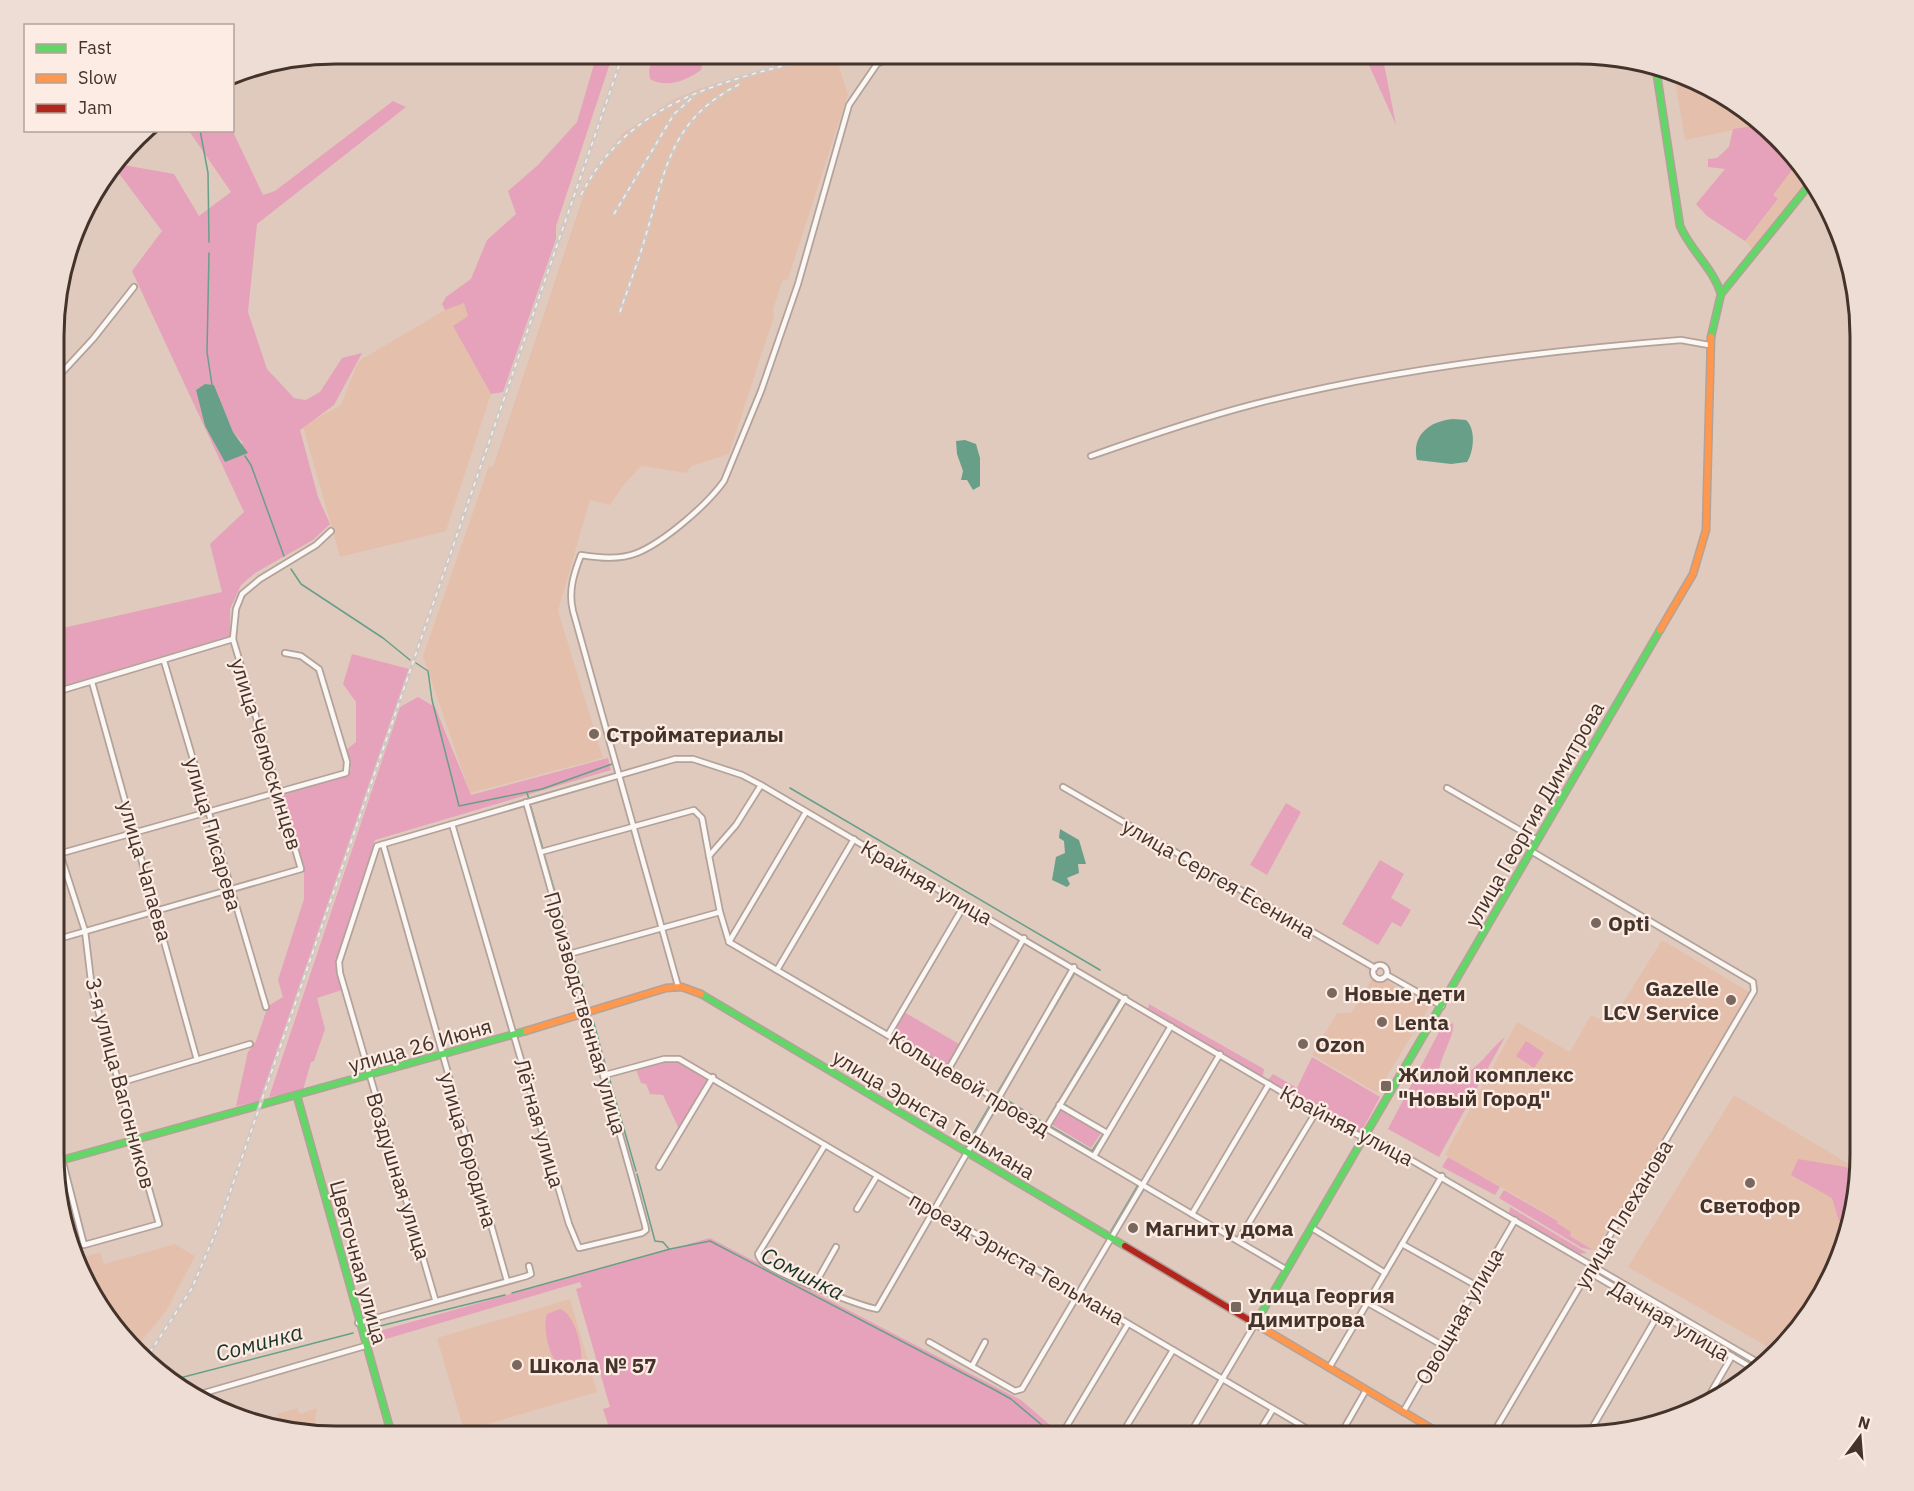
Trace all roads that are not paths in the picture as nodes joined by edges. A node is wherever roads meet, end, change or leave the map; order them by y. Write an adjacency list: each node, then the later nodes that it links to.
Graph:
1 (878, 64): 15 (street)
2 (1657, 77): 5 (street)
3 (1806, 189): 5 (street, улица Георгия Димитрова)
4 (134, 286): 7 (street)
5 (1721, 294): 6 (street, улица Георгия Димитрова)
6 (1709, 345): 8 (street); 27 (street, улица Георгия Димитрова)
7 (64, 370)
8 (1091, 456)
9 (332, 531): 10 (street)
10 (233, 639): 12 (street); 19 (street, улица Челюскинцев)
11 (285, 654): 19 (street)
12 (164, 661): 13 (street); 21 (street, улица Писарева)
13 (92, 681): 14 (street); 25 (street, улица Чапаева)
14 (64, 690)
15 (619, 778): 16 (street, Крайняя улица); 20 (street, Крайняя улица); 24 (street)
16 (760, 785): 22 (street, Крайняя улица); 33 (street)
17 (1063, 787): 46 (street, улица Сергея Есенина)
18 (1447, 788): 27 (street)
19 (280, 791): 21 (street); 35 (street, улица Челюскинцев)
20 (526, 802): 23 (street, Крайняя улица); 32 (street, Производственная улица)
21 (207, 812): 25 (street); 35 (street, улица Писарева)
22 (806, 812): 26 (street, Крайняя улица); 43 (street)
23 (452, 824): 28 (street, Крайняя улица); 55 (street, Лётная улица)
24 (633, 827): 32 (street); 33 (street); 39 (street)
25 (135, 832): 31 (street); 37 (street, улица Чапаева)
26 (854, 839): 36 (street, Крайняя улица); 47 (street)
27 (1537, 840): 30 (street, улица Георгия Димитрова)
28 (383, 844): 29 (street, Крайняя улица); 59 (street, улица Бородина)
29 (377, 846): 63 (street, Воздушная улица)
30 (1531, 851): 51 (street, улица Георгия Димитрова); 94 (street, улица Плеханова)
31 (64, 852)
32 (541, 852): 44 (street, Производственная улица)
33 (709, 856): 38 (street)
34 (64, 873): 40 (street, 3-я улица Вагонников)
35 (230, 890): 37 (street); 52 (street, улица Писарева)
36 (964, 904): 42 (street, Крайняя улица); 56 (street)
37 (157, 912): 40 (street); 60 (street, улица Чапаева)
38 (720, 912): 39 (street); 43 (street)
39 (662, 928): 44 (street); 49 (street)
40 (85, 931): 41 (street); 65 (street, 3-я улица Вагонников)
41 (64, 937)
42 (1024, 938): 45 (street, Крайняя улица); 61 (street)
43 (729, 942): 47 (street, Кольцевой проезд)
44 (569, 954): 53 (street, Производственная улица)
45 (1074, 967): 50 (street, Крайняя улица); 68 (street)
46 (1375, 968): 48 (street, улица Сергея Есенина); 48 (street, улица Сергея Есенина)
47 (777, 970): 56 (street, Кольцевой проезд)
48 (1387, 975): 51 (street, улица Сергея Есенина)
49 (678, 986): 53 (street); 76 (street, улица Эрнста Тельмана)
50 (1125, 998): 54 (street, Крайняя улица); 69 (street)
51 (1442, 1006): 73 (street, улица Георгия Димитрова)
52 (266, 1007)
53 (586, 1013): 55 (street, улица 26 Июня); 62 (street, Производственная улица)
54 (1171, 1026): 58 (street, Крайняя улица); 72 (street)
55 (515, 1035): 59 (street, улица 26 Июня); 88 (street, Лётная улица)
56 (888, 1035): 61 (street, Кольцевой проезд)
57 (250, 1044): 60 (street)
58 (1220, 1054): 66 (street, Крайняя улица); 83 (street)
59 (442, 1056): 63 (street, улица 26 Июня); 99 (street, улица Бородина)
60 (197, 1060): 65 (street)
61 (948, 1070): 68 (street, Кольцевой проезд)
62 (605, 1075): 64 (street, проезд Эрнста Тельмана); 88 (street, Производственная улица)
63 (369, 1077): 67 (street, улица 26 Июня); 103 (street, Воздушная улица)
64 (713, 1077): 75 (street, проезд Эрнста Тельмана); 80 (street)
65 (119, 1083): 74 (street, 3-я улица Вагонников)
66 (1269, 1084): 70 (street, Крайняя улица); 86 (street)
67 (297, 1096): 74 (street, улица 26 Июня); 107 (street, Цветочная улица)
68 (998, 1099): 71 (street, Кольцевой проезд); 76 (street)
69 (1059, 1105): 71 (street); 72 (street)
70 (1316, 1112): 73 (street, Крайняя улица); 91 (street)
71 (1046, 1128): 77 (street, Кольцевой проезд)
72 (1107, 1133): 77 (street)
73 (1364, 1136): 82 (street, Крайняя улица); 89 (street, улица Георгия Димитрова)
74 (135, 1139): 78 (street, улица 26 Июня); 79 (street, 3-я улица Вагонников)
75 (825, 1144): 81 (street, проезд Эрнста Тельмана); 100 (street)
76 (967, 1153): 85 (street); 90 (street, улица Эрнста Тельмана)
77 (1094, 1156): 83 (street, Кольцевой проезд)
78 (64, 1160)
79 (65, 1167)
80 (659, 1167)
81 (877, 1176): 84 (street); 85 (street, проезд Эрнста Тельмана)
82 (1442, 1176): 87 (street, Дачная улица); 92 (street)
83 (1143, 1185): 86 (street, Кольцевой проезд); 90 (street)
84 (857, 1209)
85 (934, 1209): 100 (street); 102 (street, проезд Эрнста Тельмана)
86 (1192, 1214): 91 (street, Кольцевой проезд)
87 (1515, 1220): 94 (street, Дачная улица); 101 (street, Овощная улица)
88 (645, 1225)
89 (1312, 1228): 96 (street, улица Георгия Димитрова); 98 (street)
90 (1110, 1239): 102 (street); 109 (street, улица Эрнста Тельмана)
91 (1238, 1241): 96 (street, Кольцевой проезд)
92 (1402, 1244): 98 (street); 101 (street)
93 (836, 1247): 100 (street)
94 (1593, 1265): 97 (street, улица Плеханова); 105 (street, Дачная улица)
95 (529, 1266): 99 (street)
96 (1287, 1270): 109 (street, улица Георгия Димитрова)
97 (1589, 1272): 106 (street, Дачная улица); 135 (street, улица Плеханова)
98 (1385, 1273): 104 (street)
99 (507, 1281): 103 (street)
100 (814, 1286)
101 (1477, 1286): 112 (street, Овощная улица)
102 (1078, 1294): 108 (street, проезд Эрнста Тельмана); 118 (street)
103 (435, 1299): 107 (street)
104 (1368, 1303): 112 (street); 120 (street)
105 (1663, 1306): 106 (street); 115 (street, Дачная улица)
106 (1659, 1313): 116 (street, Дачная улица); 136 (street)
107 (358, 1323): 113 (street, Цветочная улица)
108 (1128, 1324): 114 (street, проезд Эрнста Тельмана); 128 (street)
109 (1255, 1324): 120 (street, улица Эрнста Тельмана); 121 (street, улица Георгия Димитрова)
110 (929, 1342): 118 (street)
111 (986, 1342): 118 (street)
112 (1442, 1345): 126 (street, Овощная улица)
113 (365, 1346): 124 (street); 127 (street, Цветочная улица)
114 (1173, 1350): 121 (street, проезд Эрнста Тельмана); 129 (street)
115 (1736, 1350): 116 (street); 117 (street, Дачная улица)
116 (1732, 1356): 119 (street, Дачная улица); 123 (street)
117 (1755, 1361)
118 (972, 1366)
119 (1748, 1366)
120 (1329, 1368): 122 (street, улица Эрнста Тельмана)
121 (1222, 1379): 125 (street, проезд Эрнста Тельмана); 130 (street, улица Георгия Димитрова)
122 (1366, 1390): 126 (street, улица Эрнста Тельмана); 133 (street)
123 (1712, 1390)
124 (205, 1392)
125 (1273, 1409): 131 (street); 132 (street, проезд Эрнста Тельмана)
126 (1403, 1412): 134 (street, улица Эрнста Тельмана)
127 (389, 1426)
128 (1067, 1426)
129 (1127, 1426)
130 (1194, 1426)
131 (1263, 1426)
132 (1302, 1426)
133 (1345, 1426)
134 (1427, 1426)
135 (1498, 1426)
136 (1593, 1426)

